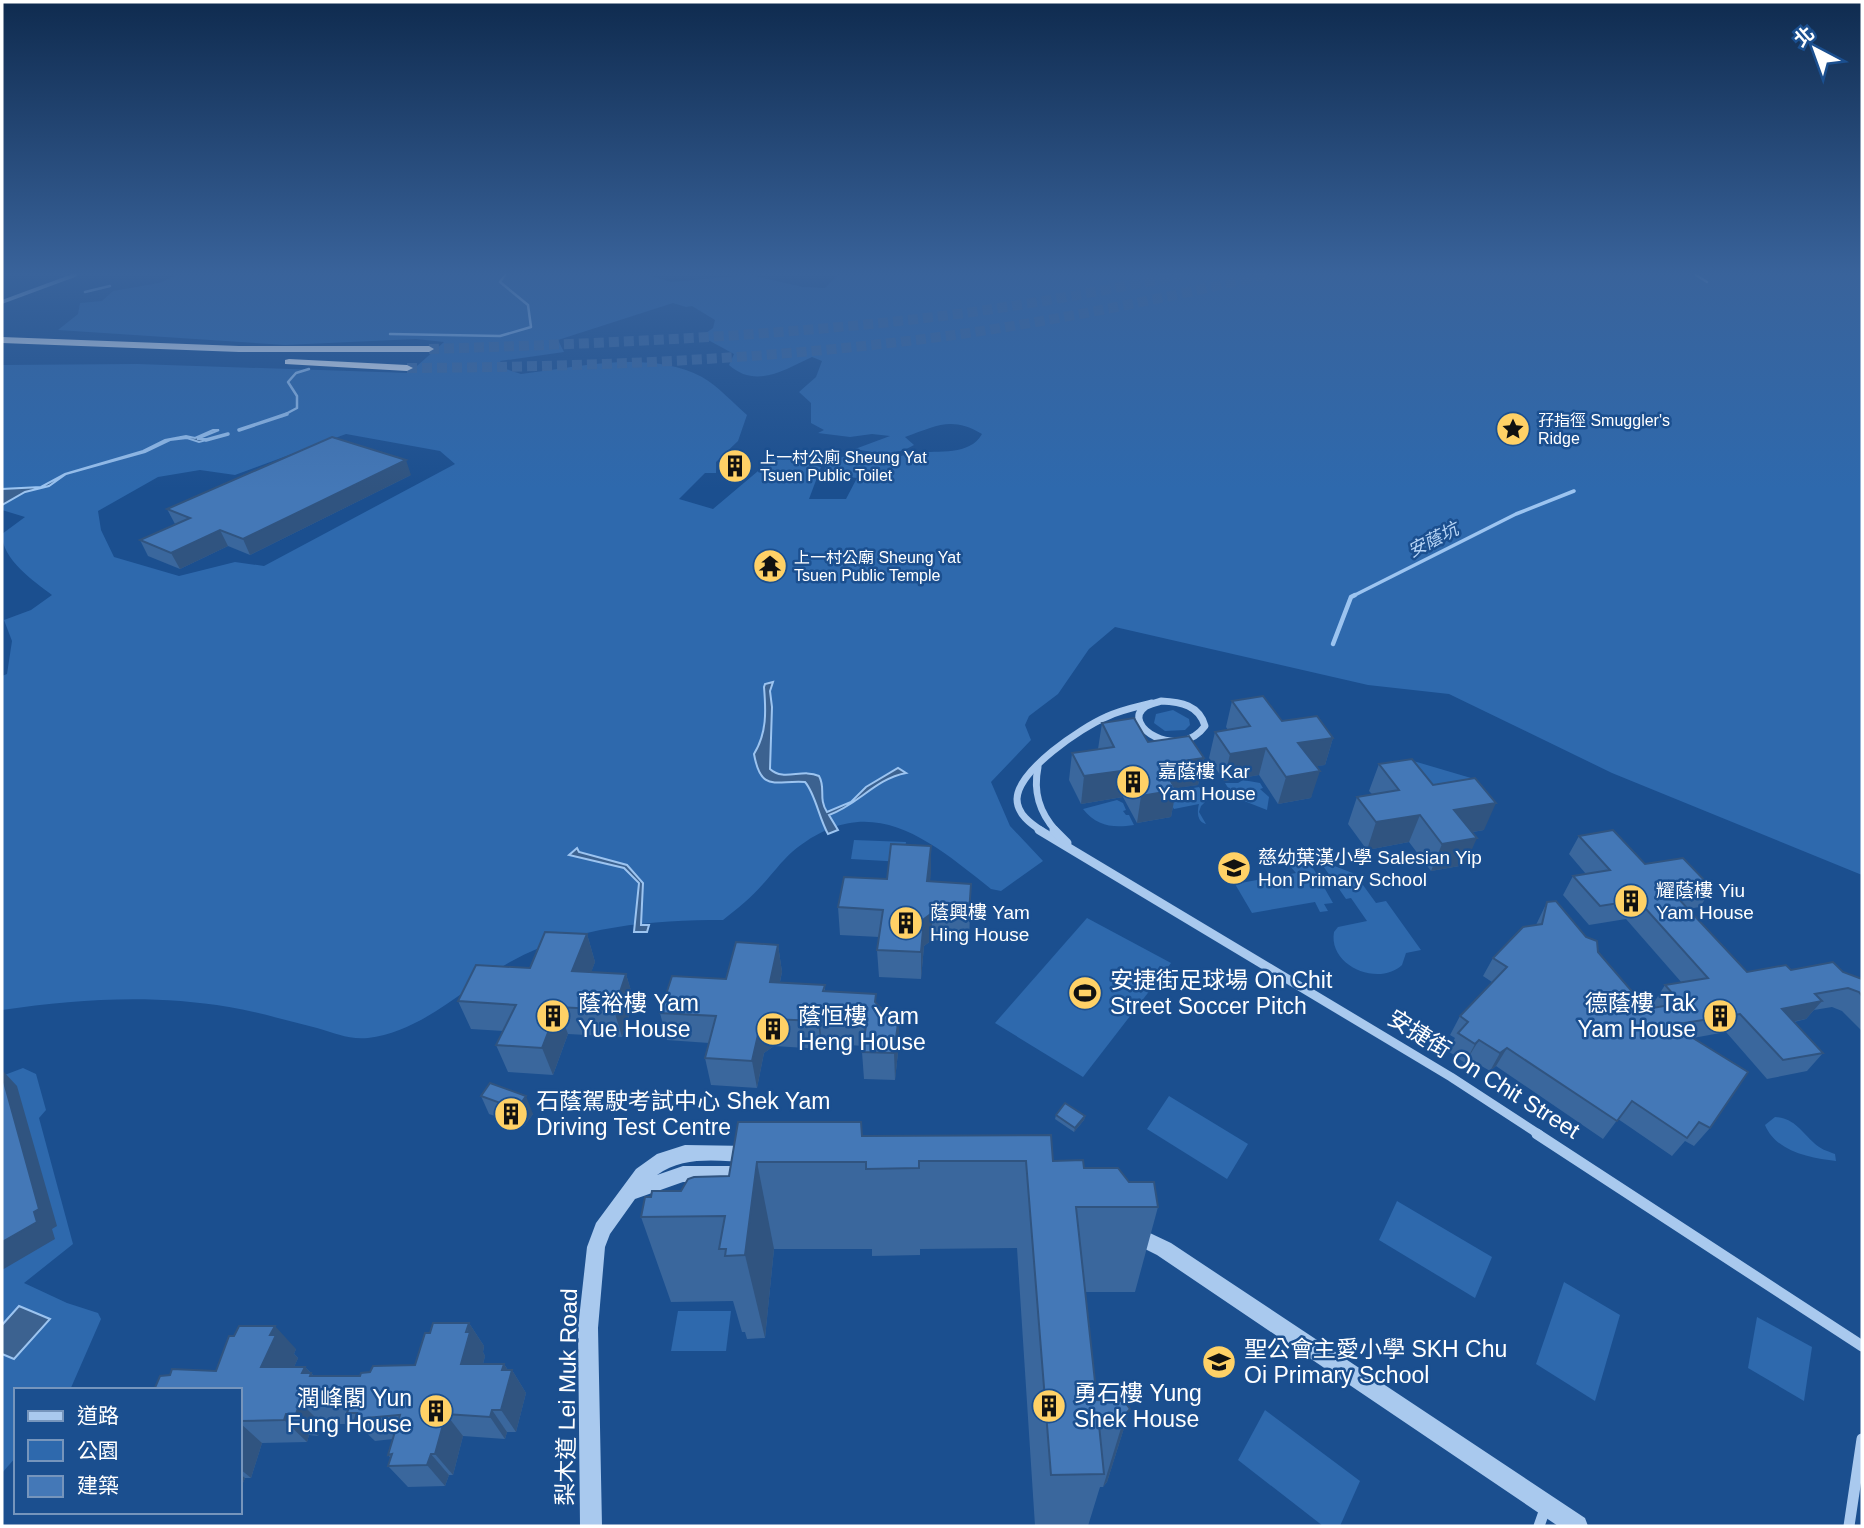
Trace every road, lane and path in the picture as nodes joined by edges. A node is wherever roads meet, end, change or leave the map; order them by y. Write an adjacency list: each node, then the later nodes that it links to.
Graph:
1 (168, 346): 2 (highway)
2 (429, 349)
3 (2, 352): 4 (highway)
4 (407, 368)
5 (1152, 703): 8 (street, 安捷街 On Chit Street); 9 (street); 9 (street)
6 (1116, 724): 8 (street, 安捷街 On Chit Street)
7 (1127, 725): 9 (street)
8 (1090, 727): 10 (street, 安捷街 On Chit Street)
9 (1146, 732)
10 (1039, 764): 11 (street, 安捷街 On Chit Street); 11 (street, 安捷街 On Chit Street)
11 (1075, 850): 16 (street, 安捷街 On Chit Street)
12 (764, 1156): 14 (street, 梨木道 Lei Muk Road)
13 (767, 1175): 14 (street)
14 (627, 1193): 19 (street, 梨木道 Lei Muk Road)
15 (1118, 1226): 18 (street)
16 (1862, 1346)
17 (1862, 1439): 22 (street)
18 (1546, 1504): 20 (street); 21 (street)
19 (590, 1526)
20 (1539, 1526)
21 (1577, 1526)
22 (1849, 1526)

